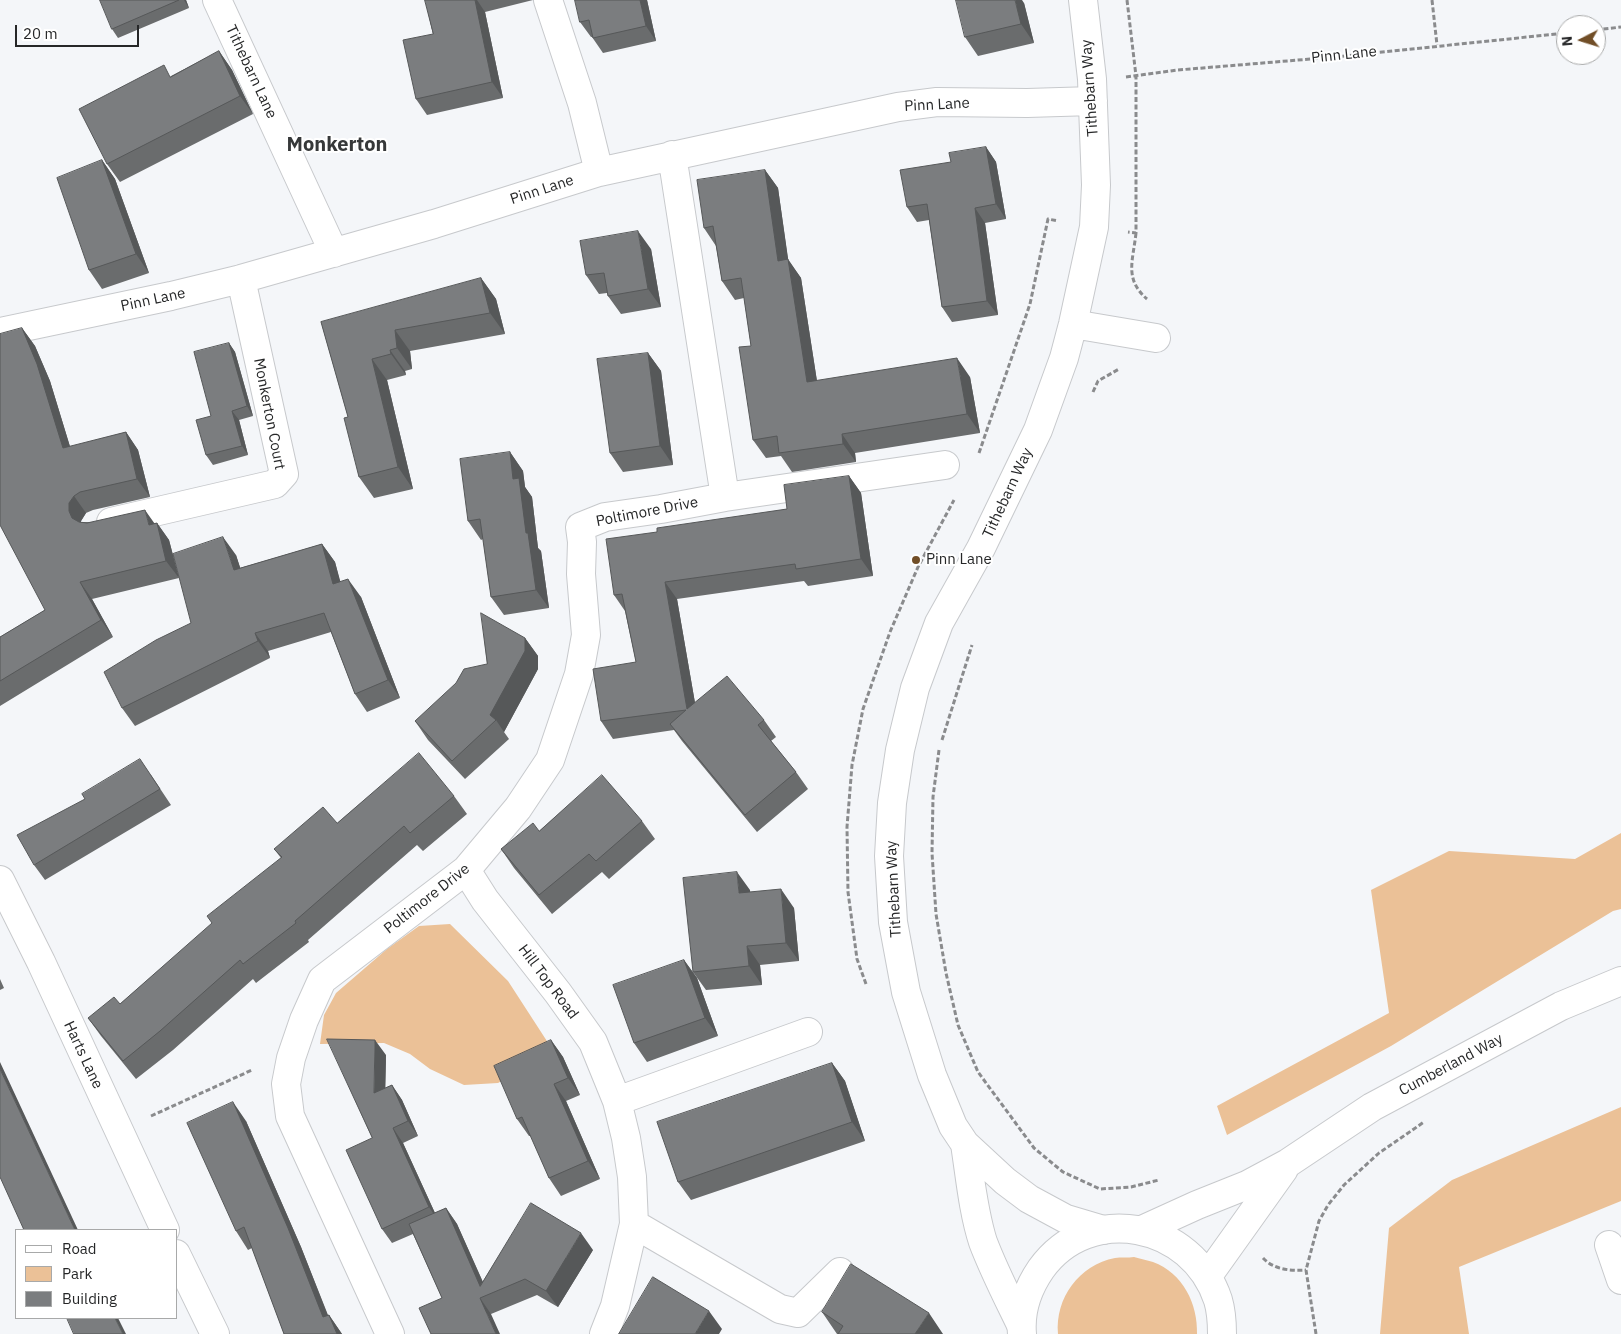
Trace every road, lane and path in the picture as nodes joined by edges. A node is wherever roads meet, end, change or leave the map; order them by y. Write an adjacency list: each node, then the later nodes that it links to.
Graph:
1 (218, 0): 13 (street, Tithebarn Lane)
2 (548, 0): 11 (street)
3 (1083, 0): 9 (street, Tithebarn Way)
4 (1432, 0): 8 (path)
5 (1621, 27): 6 (path)
6 (1606, 29)
7 (1556, 34): 8 (path, Pinn Lane)
8 (1437, 45): 9 (path, Pinn Lane)
9 (1092, 90): 10 (street, Pinn Lane); 15 (street, Tithebarn Way)
10 (672, 155): 11 (street, Pinn Lane); 20 (street)
11 (599, 172): 13 (street, Pinn Lane)
12 (1136, 233): 17 (path)
13 (334, 253): 14 (street, Pinn Lane)
14 (241, 280): 16 (street, Pinn Lane); 21 (street, Monkerton Court)
15 (1074, 324): 17 (street); 31 (street, Tithebarn Way)
16 (0, 332)
17 (1147, 337): 18 (path)
18 (1089, 399)
19 (945, 465): 20 (street, Poltimore Drive)
20 (726, 497): 23 (street, Poltimore Drive)
21 (96, 525)
22 (974, 637): 33 (path)
23 (466, 870): 27 (street, Poltimore Drive); 28 (street, Hill Top Road)
24 (0, 880): 35 (street, Harts Lane)
25 (1621, 981): 32 (street, Cumberland Way)
26 (808, 1032): 28 (street)
27 (294, 1051): 29 (path); 45 (street, Poltimore Drive)
28 (617, 1101): 34 (street, Hill Top Road)
29 (153, 1115)
30 (1426, 1122): 48 (path)
31 (965, 1144): 36 (street, Tithebarn Way); 43 (street, Tithebarn Way)
32 (1288, 1163): 37 (street, Cumberland Way); 41 (street, Cumberland Way)
33 (1063, 1172)
34 (634, 1224): 40 (street); 46 (street, Hill Top Road)
35 (165, 1229)
36 (1103, 1230): 37 (street, Cumberland Way); 43 (street, Cumberland Way)
37 (1142, 1230): 41 (street, Cumberland Way)
38 (1609, 1245): 42 (street)
39 (178, 1258): 44 (street)
40 (840, 1272)
41 (1207, 1277): 47 (street, Cumberland Way)
42 (1621, 1280)
43 (1022, 1330)
44 (215, 1334)
45 (390, 1334)
46 (604, 1334)
47 (1222, 1334)
48 (1316, 1334)

